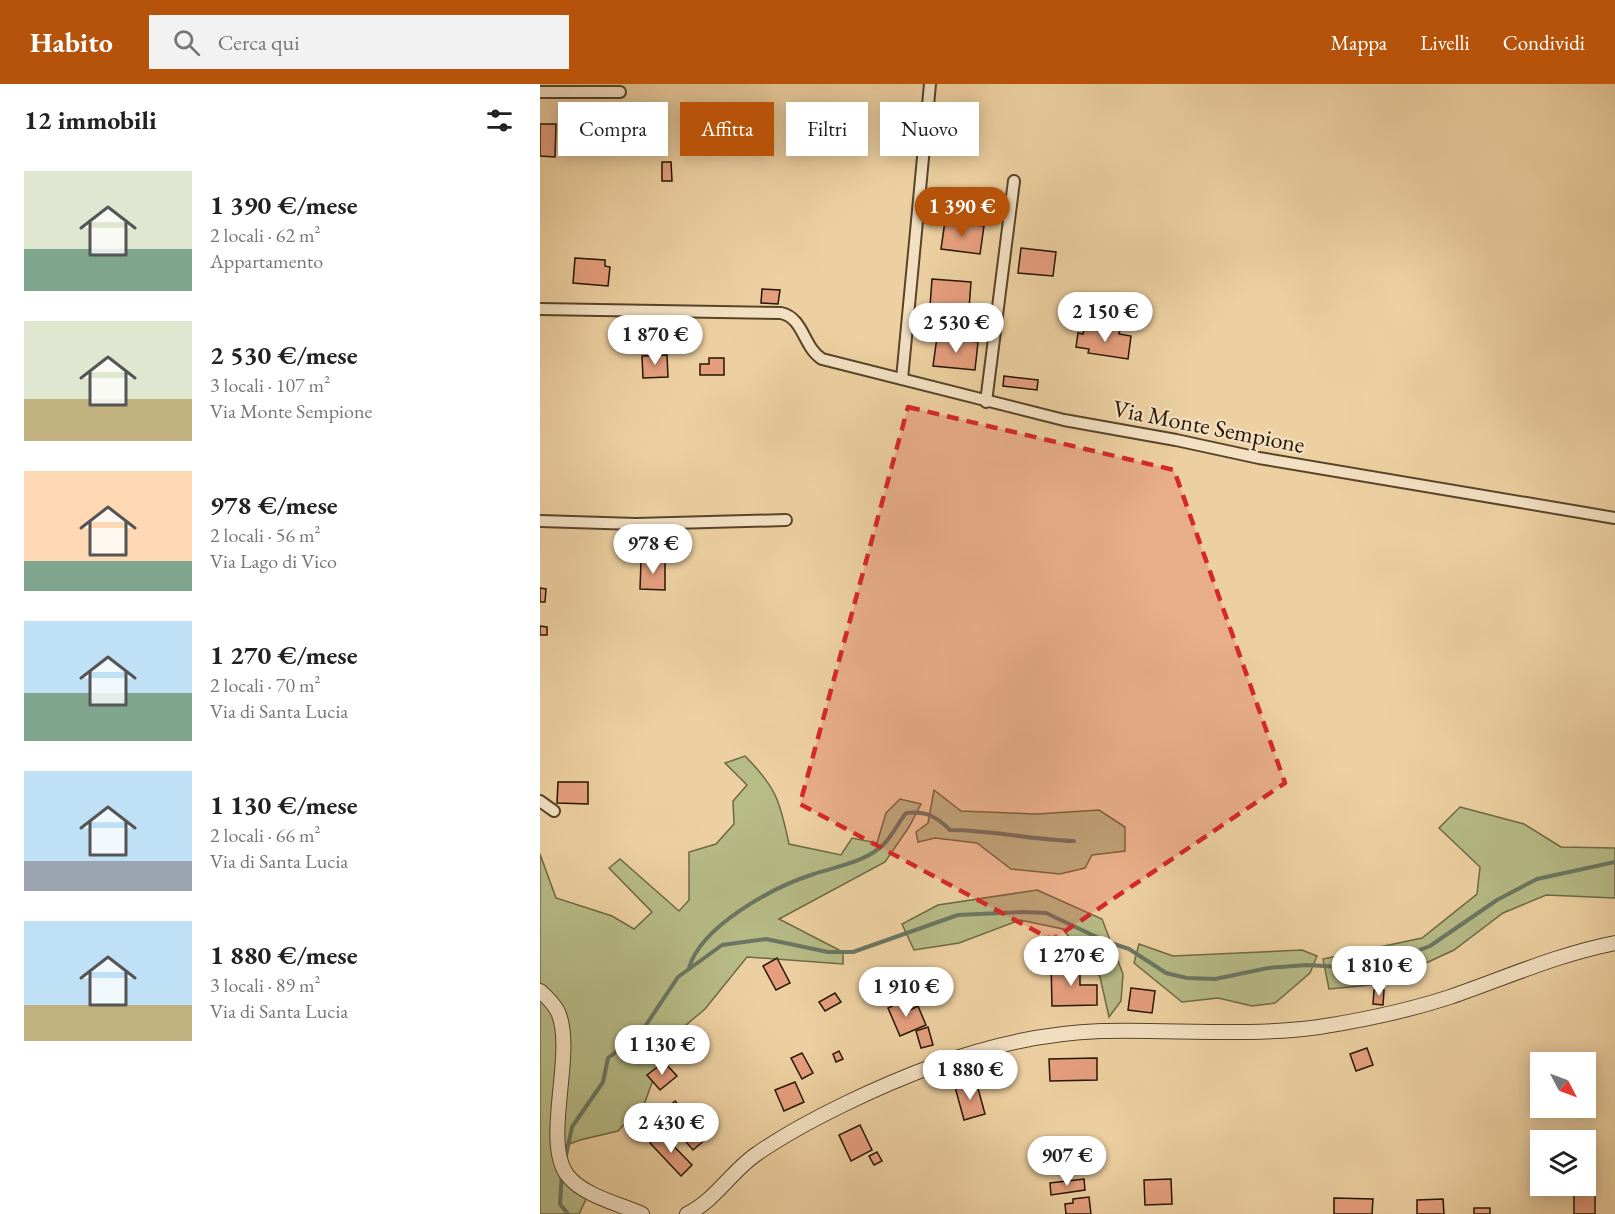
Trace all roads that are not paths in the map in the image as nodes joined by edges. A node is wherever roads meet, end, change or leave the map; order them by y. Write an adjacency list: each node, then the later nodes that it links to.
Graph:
1 (930, 84): 6 (street)
2 (540, 92): 3 (street)
3 (621, 92)
4 (1014, 182): 7 (street)
5 (540, 309): 6 (street, Via Monte Sempione)
6 (902, 379): 7 (street, Via Monte Sempione)
7 (986, 402): 8 (street, Via Monte Sempione)
8 (1615, 518)
9 (786, 520): 10 (street)
10 (540, 521)
11 (540, 801): 12 (street)
12 (554, 811)
13 (1615, 943): 16 (street)
14 (540, 991): 15 (street)
15 (642, 1214)
16 (687, 1214)

